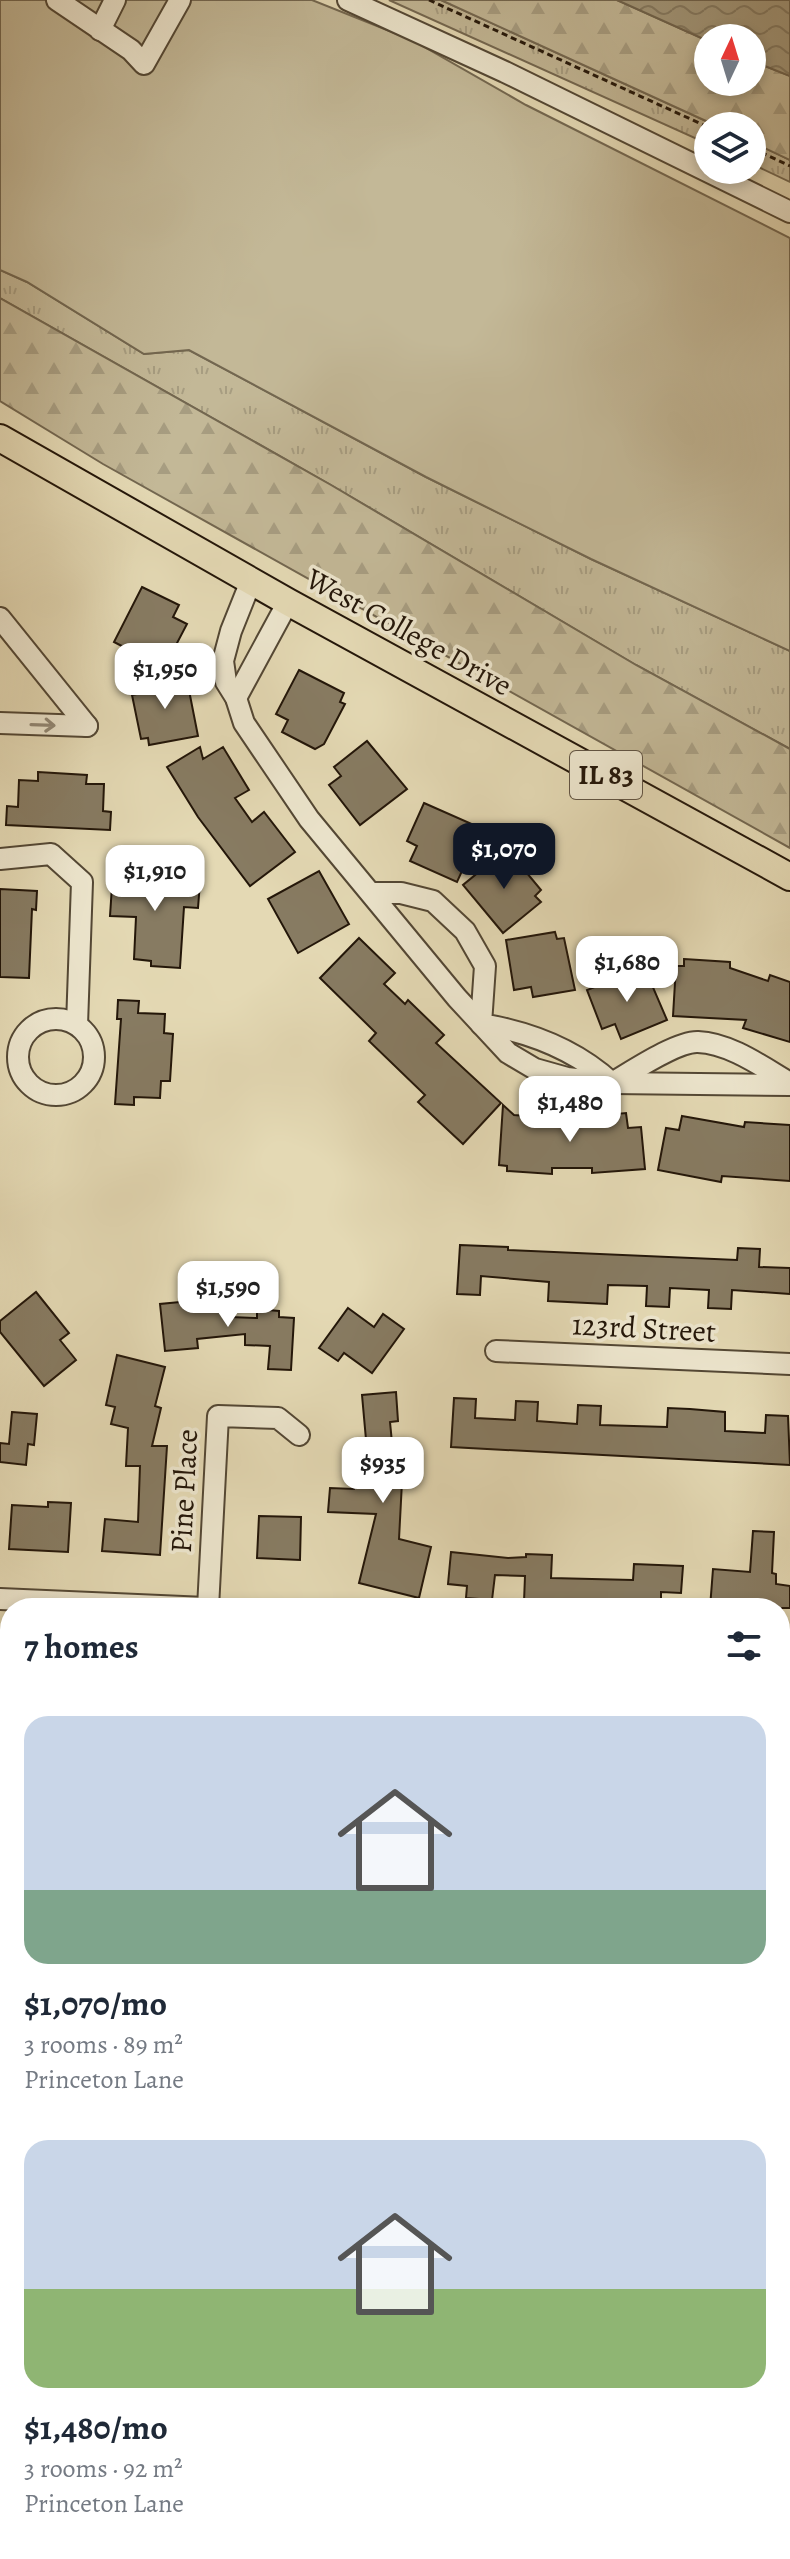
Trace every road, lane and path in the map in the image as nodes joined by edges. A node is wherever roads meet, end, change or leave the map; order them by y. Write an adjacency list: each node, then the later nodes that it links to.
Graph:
1 (57, 0): 6 (street)
2 (115, 0): 6 (street)
3 (180, 0): 6 (street)
4 (348, 0): 10 (street)
5 (429, 0): 7 (path)
6 (100, 30)
7 (694, 121)
8 (766, 155): 9 (path)
9 (790, 166)
10 (790, 212)
11 (0, 438): 12 (main road, West College Drive / IL 83)
12 (251, 581): 13 (main road, West College Drive / IL 83); 15 (street)
13 (288, 602): 15 (street); 18 (main road, West College Drive / IL 83)
14 (0, 618): 16 (street, one-way to 14)
15 (236, 698): 19 (street)
16 (0, 723)
17 (0, 859): 21 (street)
18 (790, 877)
19 (372, 893): 20 (street); 20 (street)
20 (481, 1024): 22 (street); 22 (street)
21 (77, 1025)
22 (612, 1083): 23 (street); 23 (street)
23 (790, 1084)
24 (496, 1351): 25 (street, 123rd Street)
25 (790, 1364)
26 (299, 1435): 27 (street, Pine Place)
27 (208, 1598)

